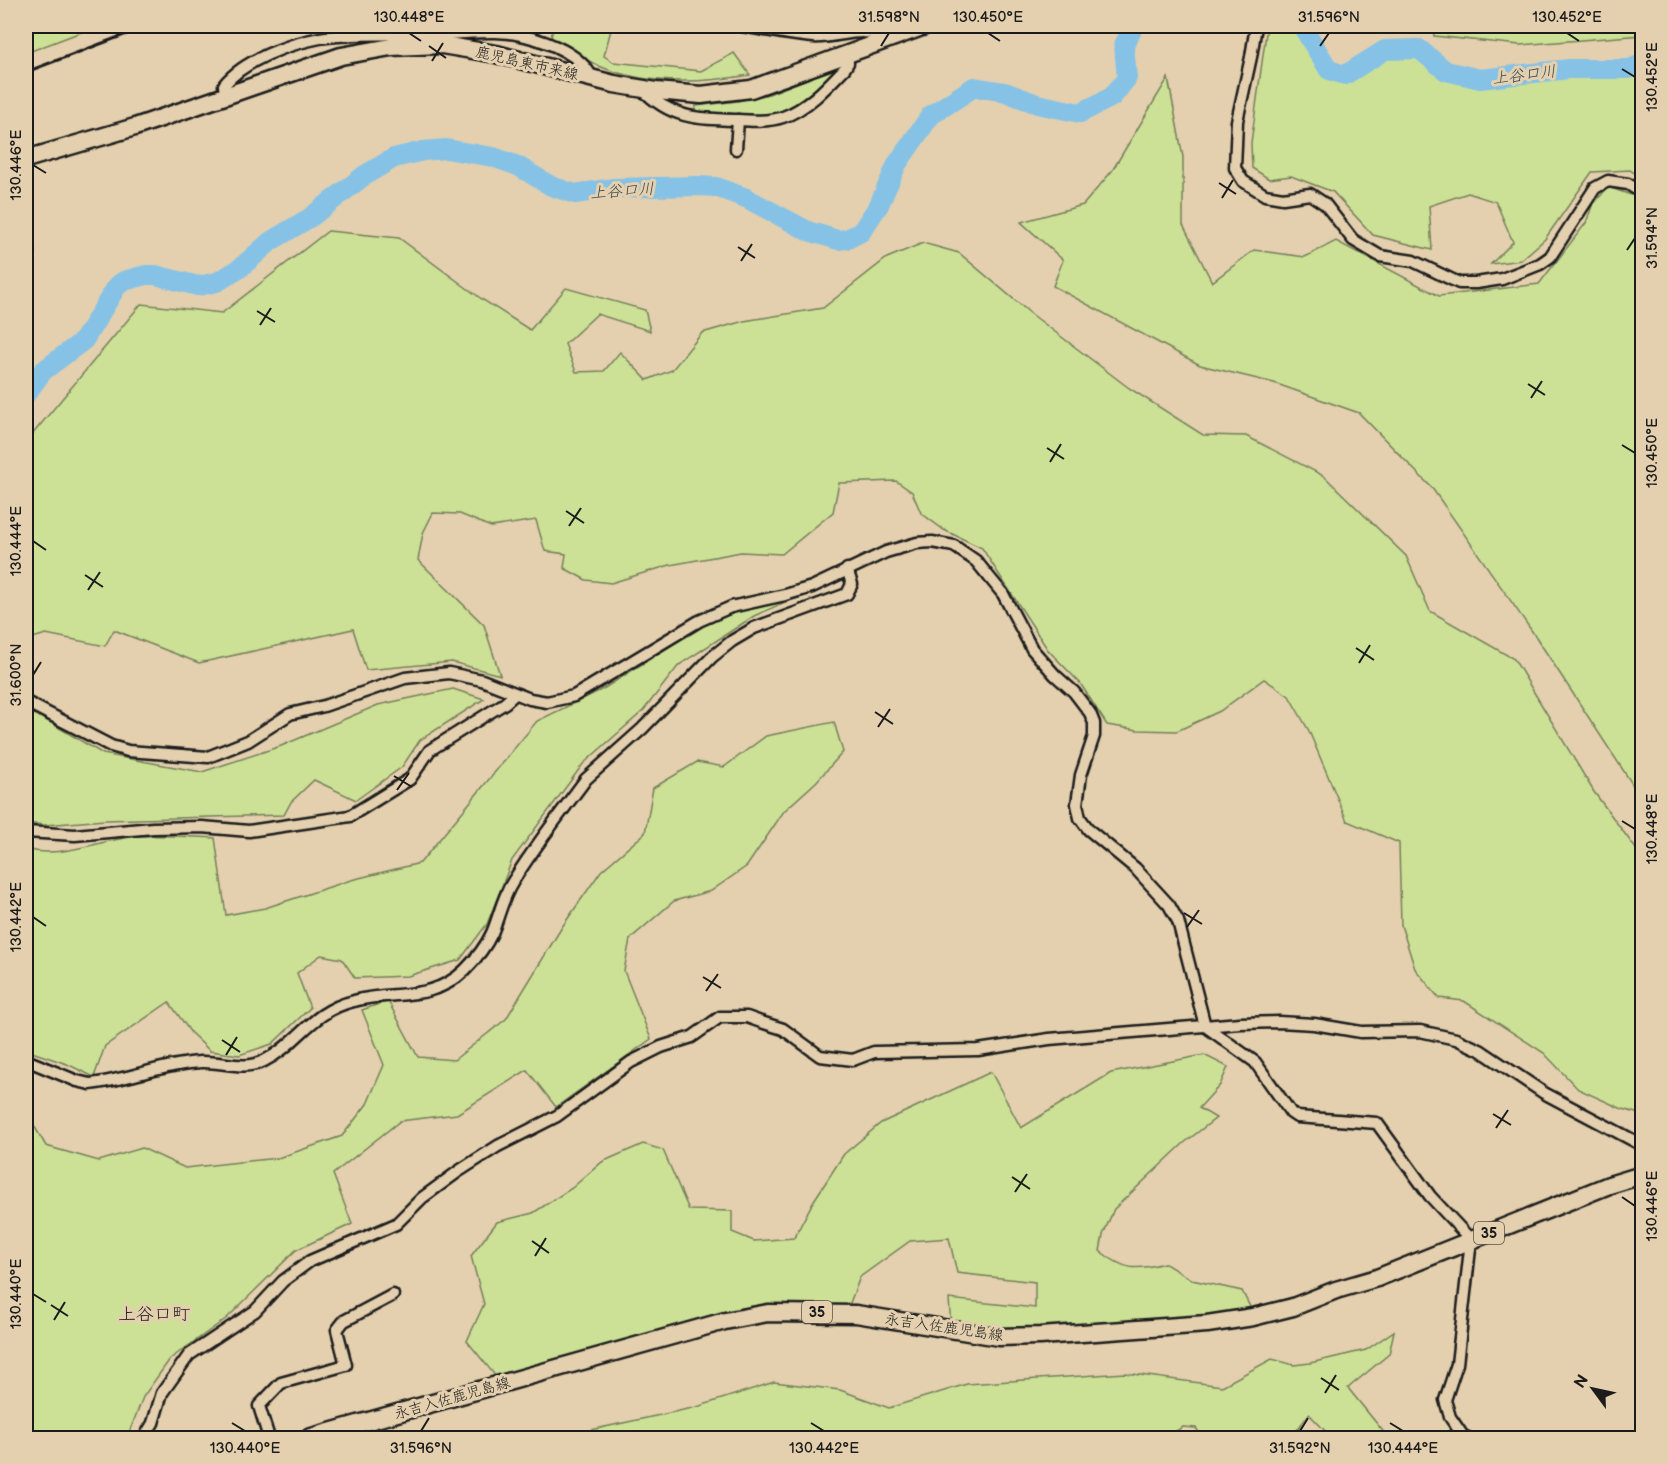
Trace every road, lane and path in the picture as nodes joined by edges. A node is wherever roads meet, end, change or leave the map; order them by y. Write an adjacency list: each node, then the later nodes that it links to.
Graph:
1 (742, 26): 4 (street)
2 (925, 26): 4 (main road, 鹿児島東市来線)
3 (1256, 26): 12 (street)
4 (887, 40): 5 (main road, 鹿児島東市来線)
5 (847, 55): 7 (main road, 鹿児島東市来線); 9 (street)
6 (592, 78): 7 (main road, 鹿児島東市来線); 8 (main road, 鹿児島東市来線); 8 (street)
7 (642, 89): 9 (street)
8 (225, 96): 11 (main road, 鹿児島東市来線)
9 (738, 120): 10 (street)
10 (736, 149)
11 (26, 159)
12 (1642, 193)
13 (26, 234): 14 (street)
14 (28, 252)
15 (848, 569): 16 (street); 19 (street); 20 (street)
16 (515, 694): 17 (street); 18 (street)
17 (26, 702)
18 (26, 832)
19 (1205, 1026): 21 (street); 23 (street); 25 (street)
20 (26, 1060)
21 (1642, 1145)
22 (1642, 1175): 23 (main road, 永吉入佐鹿児島線 / 35)
23 (1471, 1240): 27 (main road, 永吉入佐鹿児島線 / 35); 28 (street)
24 (393, 1295): 26 (street)
25 (144, 1438)
26 (269, 1438)
27 (308, 1438)
28 (1468, 1438)

